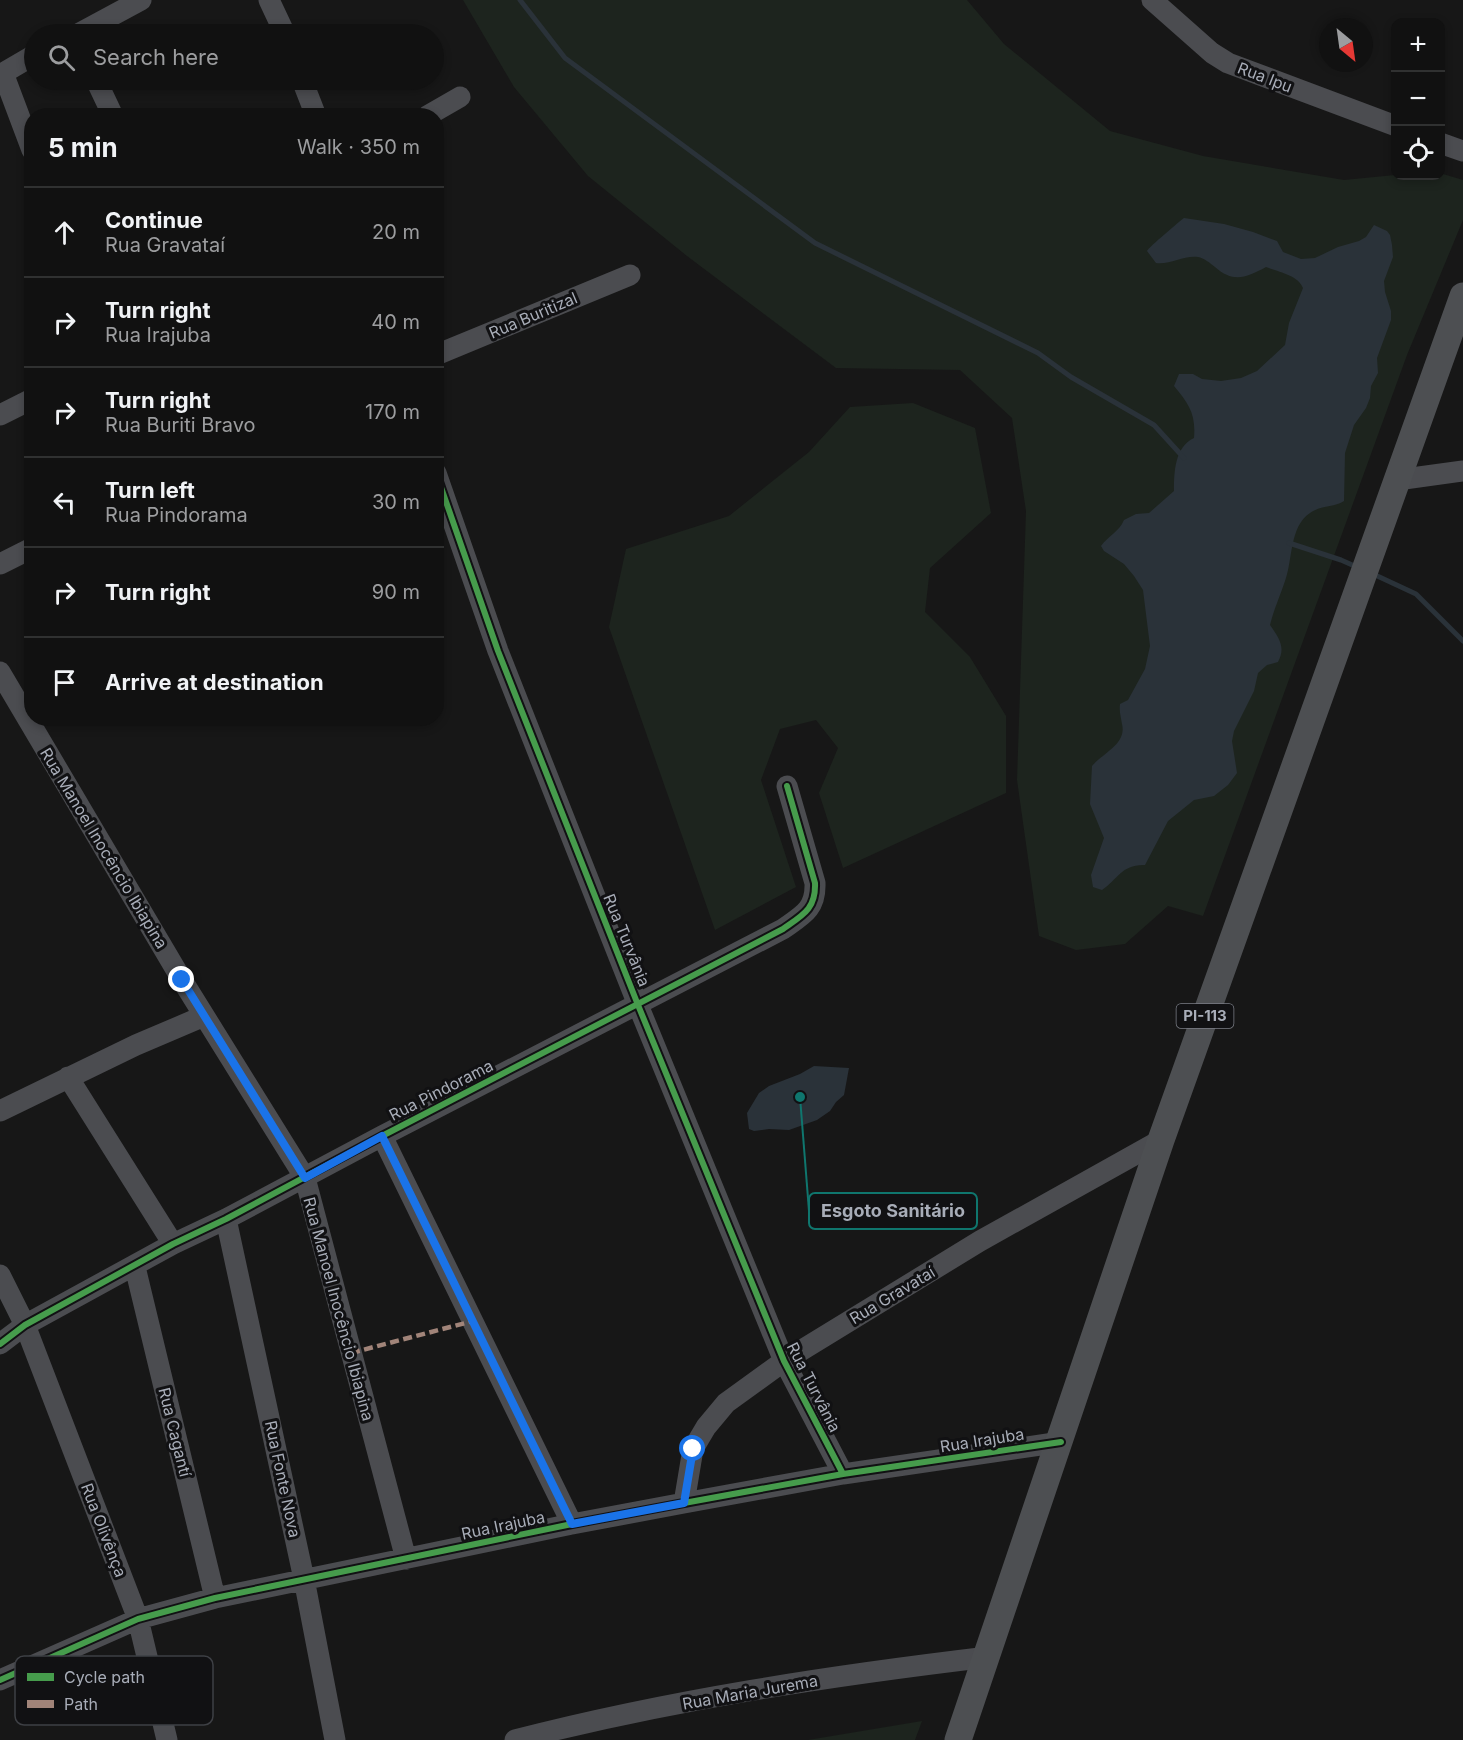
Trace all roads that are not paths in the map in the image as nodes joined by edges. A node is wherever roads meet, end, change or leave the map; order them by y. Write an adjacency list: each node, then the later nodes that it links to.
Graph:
1 (141, 0): 4 (street)
2 (269, 0): 5 (street)
3 (1152, 0): 14 (street, Rua Ipu)
4 (97, 24)
5 (280, 24)
6 (24, 61): 7 (street)
7 (2, 74): 15 (street)
8 (101, 90): 11 (street)
9 (306, 90): 12 (street)
10 (460, 97): 13 (street)
11 (109, 108)
12 (313, 108)
13 (441, 108)
14 (1391, 124)
15 (24, 130)
16 (1445, 145): 17 (street)
17 (1463, 152)
18 (630, 274): 20 (street, Rua Buritizal)
19 (1463, 296): 24 (main road, PI-113)
20 (444, 352)
21 (24, 403): 22 (street)
22 (0, 416)
23 (1463, 471): 24 (street)
24 (1397, 480): 37 (main road, PI-113)
25 (445, 525): 32 (street, Rua Turvânia)
26 (24, 553): 27 (street)
27 (0, 564)
28 (0, 672): 29 (street, Rua Manoel Inocêncio Ibiapina)
29 (24, 712)
30 (32, 726): 33 (street, Rua Manoel Inocêncio Ibiapina)
31 (787, 786): 32 (street, Rua Pindorama)
32 (638, 1005): 36 (street, Rua Pindorama); 45 (street, Rua Turvânia)
33 (204, 1016): 34 (street); 38 (street, Rua Manoel Inocêncio Ibiapina)
34 (68, 1077): 35 (street); 40 (street)
35 (0, 1110)
36 (382, 1136): 38 (street, Rua Pindorama); 49 (street)
37 (1161, 1140): 45 (street, Rua Gravataí); 46 (main road, PI-113)
38 (305, 1178): 39 (street, Rua Pindorama); 50 (street, Rua Manoel Inocêncio Ibiapina)
39 (226, 1219): 40 (street, Rua Pindorama); 51 (street, Rua Fonte Nova)
40 (173, 1244): 41 (street, Rua Pindorama)
41 (135, 1267): 43 (street, Rua Pindorama); 52 (street, Rua Cagantí)
42 (0, 1275): 43 (street, Rua Olivênça)
43 (25, 1325): 44 (street, Rua Pindorama); 53 (street, Rua Olivênça)
44 (0, 1344)
45 (784, 1361): 47 (street, Rua Turvânia); 48 (street, Rua Gravataí)
46 (1061, 1442): 47 (street, Rua Irajuba); 56 (main road, PI-113)
47 (843, 1474): 48 (street, Rua Irajuba)
48 (684, 1503): 49 (street, Rua Irajuba)
49 (572, 1524): 50 (street, Rua Irajuba)
50 (406, 1559): 51 (street, Rua Irajuba)
51 (304, 1579): 52 (street, Rua Irajuba); 61 (street, Rua Fonte Nova)
52 (215, 1598): 53 (street, Rua Irajuba)
53 (138, 1619): 54 (street, Rua Irajuba); 55 (street, Rua Olivênça)
54 (54, 1656)
55 (147, 1656)
56 (988, 1657): 62 (street, Rua Maria Jurema); 63 (main road, PI-113)
57 (15, 1673): 58 (street, Rua Irajuba)
58 (0, 1680)
59 (163, 1725): 60 (street, Rua Olivênça)
60 (167, 1740)
61 (335, 1740)
62 (515, 1740)
63 (958, 1740)

